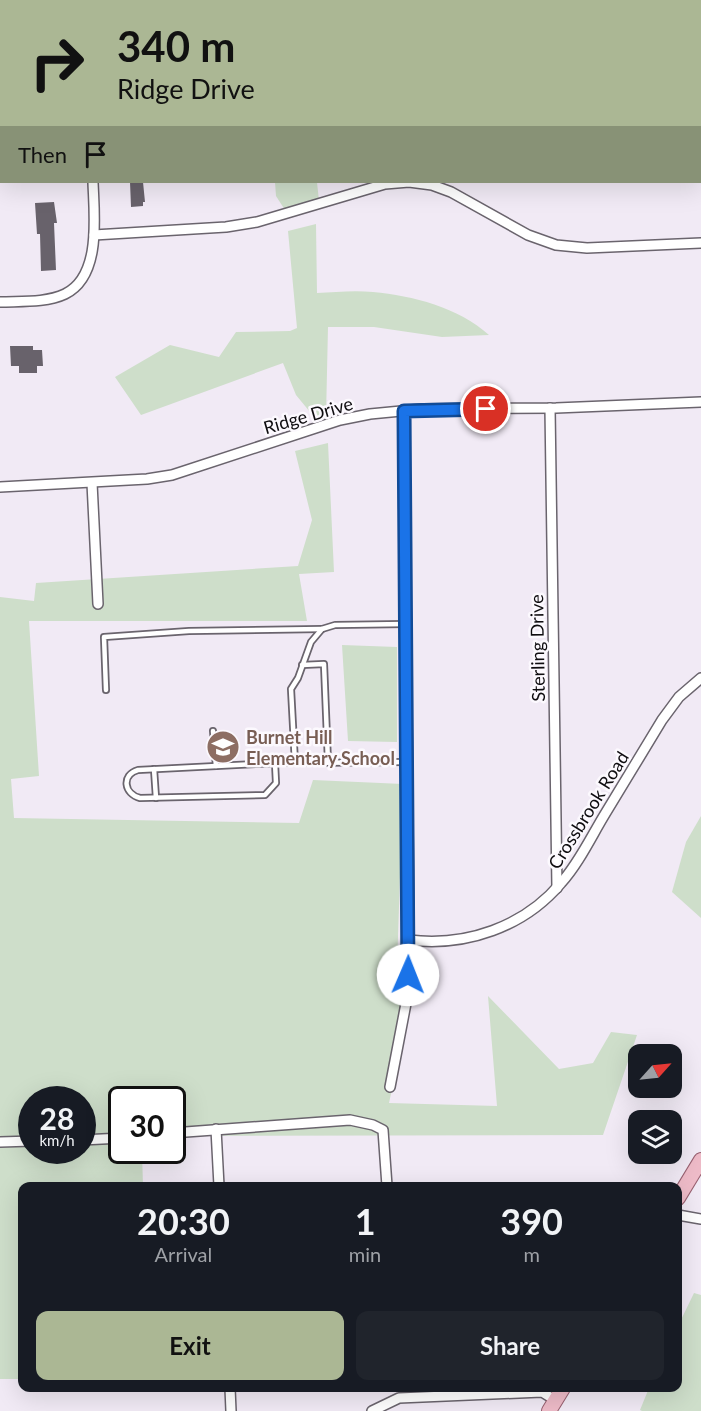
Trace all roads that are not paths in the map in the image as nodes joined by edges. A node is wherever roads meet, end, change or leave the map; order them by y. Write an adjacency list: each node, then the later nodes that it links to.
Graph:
1 (93, 183): 4 (street)
2 (397, 183): 4 (street)
3 (417, 183): 5 (street)
4 (94, 235): 6 (street)
5 (701, 243)
6 (0, 302)
7 (701, 402): 8 (street, Ridge Drive)
8 (550, 408): 9 (street, Ridge Drive); 26 (street, Sterling Drive)
9 (404, 411): 10 (street, Ridge Drive); 13 (street)
10 (92, 483): 11 (street, Ridge Drive); 12 (street)
11 (0, 487)
12 (98, 604)
13 (406, 624): 14 (lane); 20 (street)
14 (322, 629): 15 (lane); 17 (lane)
15 (302, 665): 19 (lane); 22 (lane)
16 (701, 678): 26 (street, Crossbrook Road)
17 (106, 690)
18 (213, 731): 23 (lane)
19 (328, 762): 20 (lane); 22 (lane)
20 (407, 762): 27 (street)
21 (275, 763): 22 (lane); 23 (lane); 25 (lane)
22 (296, 763)
23 (216, 766): 24 (lane)
24 (154, 769): 25 (lane); 25 (lane)
25 (156, 798)
26 (557, 888): 27 (street, Crossbrook Road)
27 (409, 940): 28 (street)
28 (390, 1087)
29 (216, 1129): 30 (street); 34 (street); 35 (street)
30 (186, 1132)
31 (18, 1141): 32 (street)
32 (0, 1142)
33 (701, 1160): 36 (main road)
34 (219, 1182)
35 (387, 1182)
36 (682, 1191)
37 (682, 1216): 38 (street)
38 (701, 1219)
39 (230, 1392): 44 (street)
40 (399, 1392): 42 (street)
41 (561, 1392): 43 (main road)
42 (399, 1398): 43 (street); 45 (street)
43 (552, 1406)
44 (231, 1411)
45 (372, 1411)

